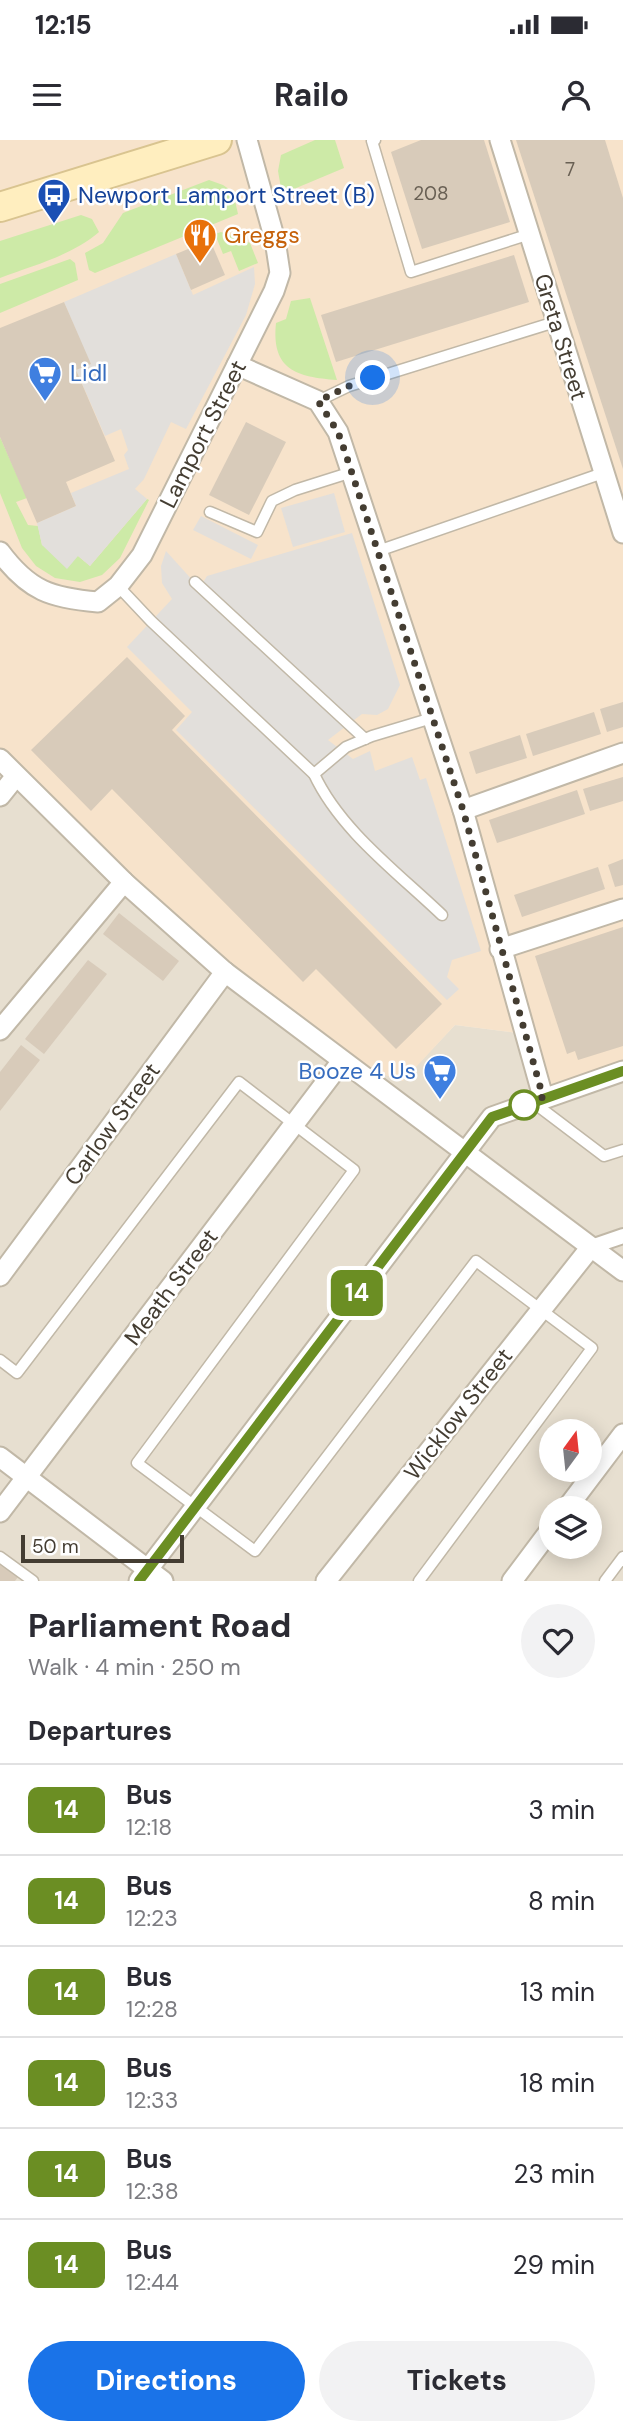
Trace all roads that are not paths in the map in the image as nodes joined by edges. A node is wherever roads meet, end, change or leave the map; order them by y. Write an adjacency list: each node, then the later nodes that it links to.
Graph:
1 (217, 140): 5 (main road)
2 (247, 140): 8 (street, Lamport Street)
3 (375, 140): 6 (lane)
4 (500, 140): 6 (street, Greta Street)
5 (0, 207)
6 (530, 234): 7 (street, Greta Street)
7 (555, 322): 9 (lane); 11 (street, Greta Street)
8 (237, 366): 9 (street); 17 (street, Lamport Street)
9 (318, 401): 10 (street)
10 (352, 472): 12 (lane); 14 (street)
11 (603, 473): 13 (street, Greta Street); 14 (lane)
12 (210, 512)
13 (623, 533)
14 (378, 551): 18 (street)
15 (0, 552): 17 (street, Lamport Street)
16 (195, 582): 19 (lane)
17 (118, 586): 22 (lane)
18 (432, 718): 19 (lane); 25 (street)
19 (365, 739): 22 (lane)
20 (623, 753): 25 (street)
21 (0, 759): 23 (street)
22 (314, 774): 28 (lane)
23 (16, 776): 24 (street); 26 (street)
24 (0, 796)
25 (463, 810): 29 (street)
26 (124, 882): 30 (street); 31 (street)
27 (623, 909): 29 (street)
28 (442, 915)
29 (500, 949): 34 (street)
30 (225, 972): 32 (street); 41 (street, Carlow Street)
31 (0, 1030)
32 (342, 1061): 35 (street, Meath Street); 37 (street)
33 (623, 1071): 34 (street)
34 (537, 1099): 36 (lane); 37 (street)
35 (295, 1124): 43 (lane); 46 (street, Meath Street); 48 (lane)
36 (623, 1150)
37 (464, 1152): 39 (street); 48 (street)
38 (623, 1236): 39 (street)
39 (591, 1247): 40 (street); 42 (street, Wicklow Street)
40 (623, 1272)
41 (0, 1276)
42 (541, 1309): 48 (lane); 55 (street, Wicklow Street); 56 (lane)
43 (0, 1360)
44 (623, 1434): 47 (street)
45 (0, 1457): 46 (street)
46 (27, 1476): 49 (street, Meath Street); 53 (street)
47 (576, 1496)
48 (196, 1507): 53 (street)
49 (0, 1512)
50 (539, 1545): 57 (street)
51 (0, 1557): 54 (lane)
52 (623, 1557): 58 (lane)
53 (150, 1577)
54 (33, 1581)
55 (326, 1581)
56 (419, 1581)
57 (512, 1581)
58 (605, 1581)

